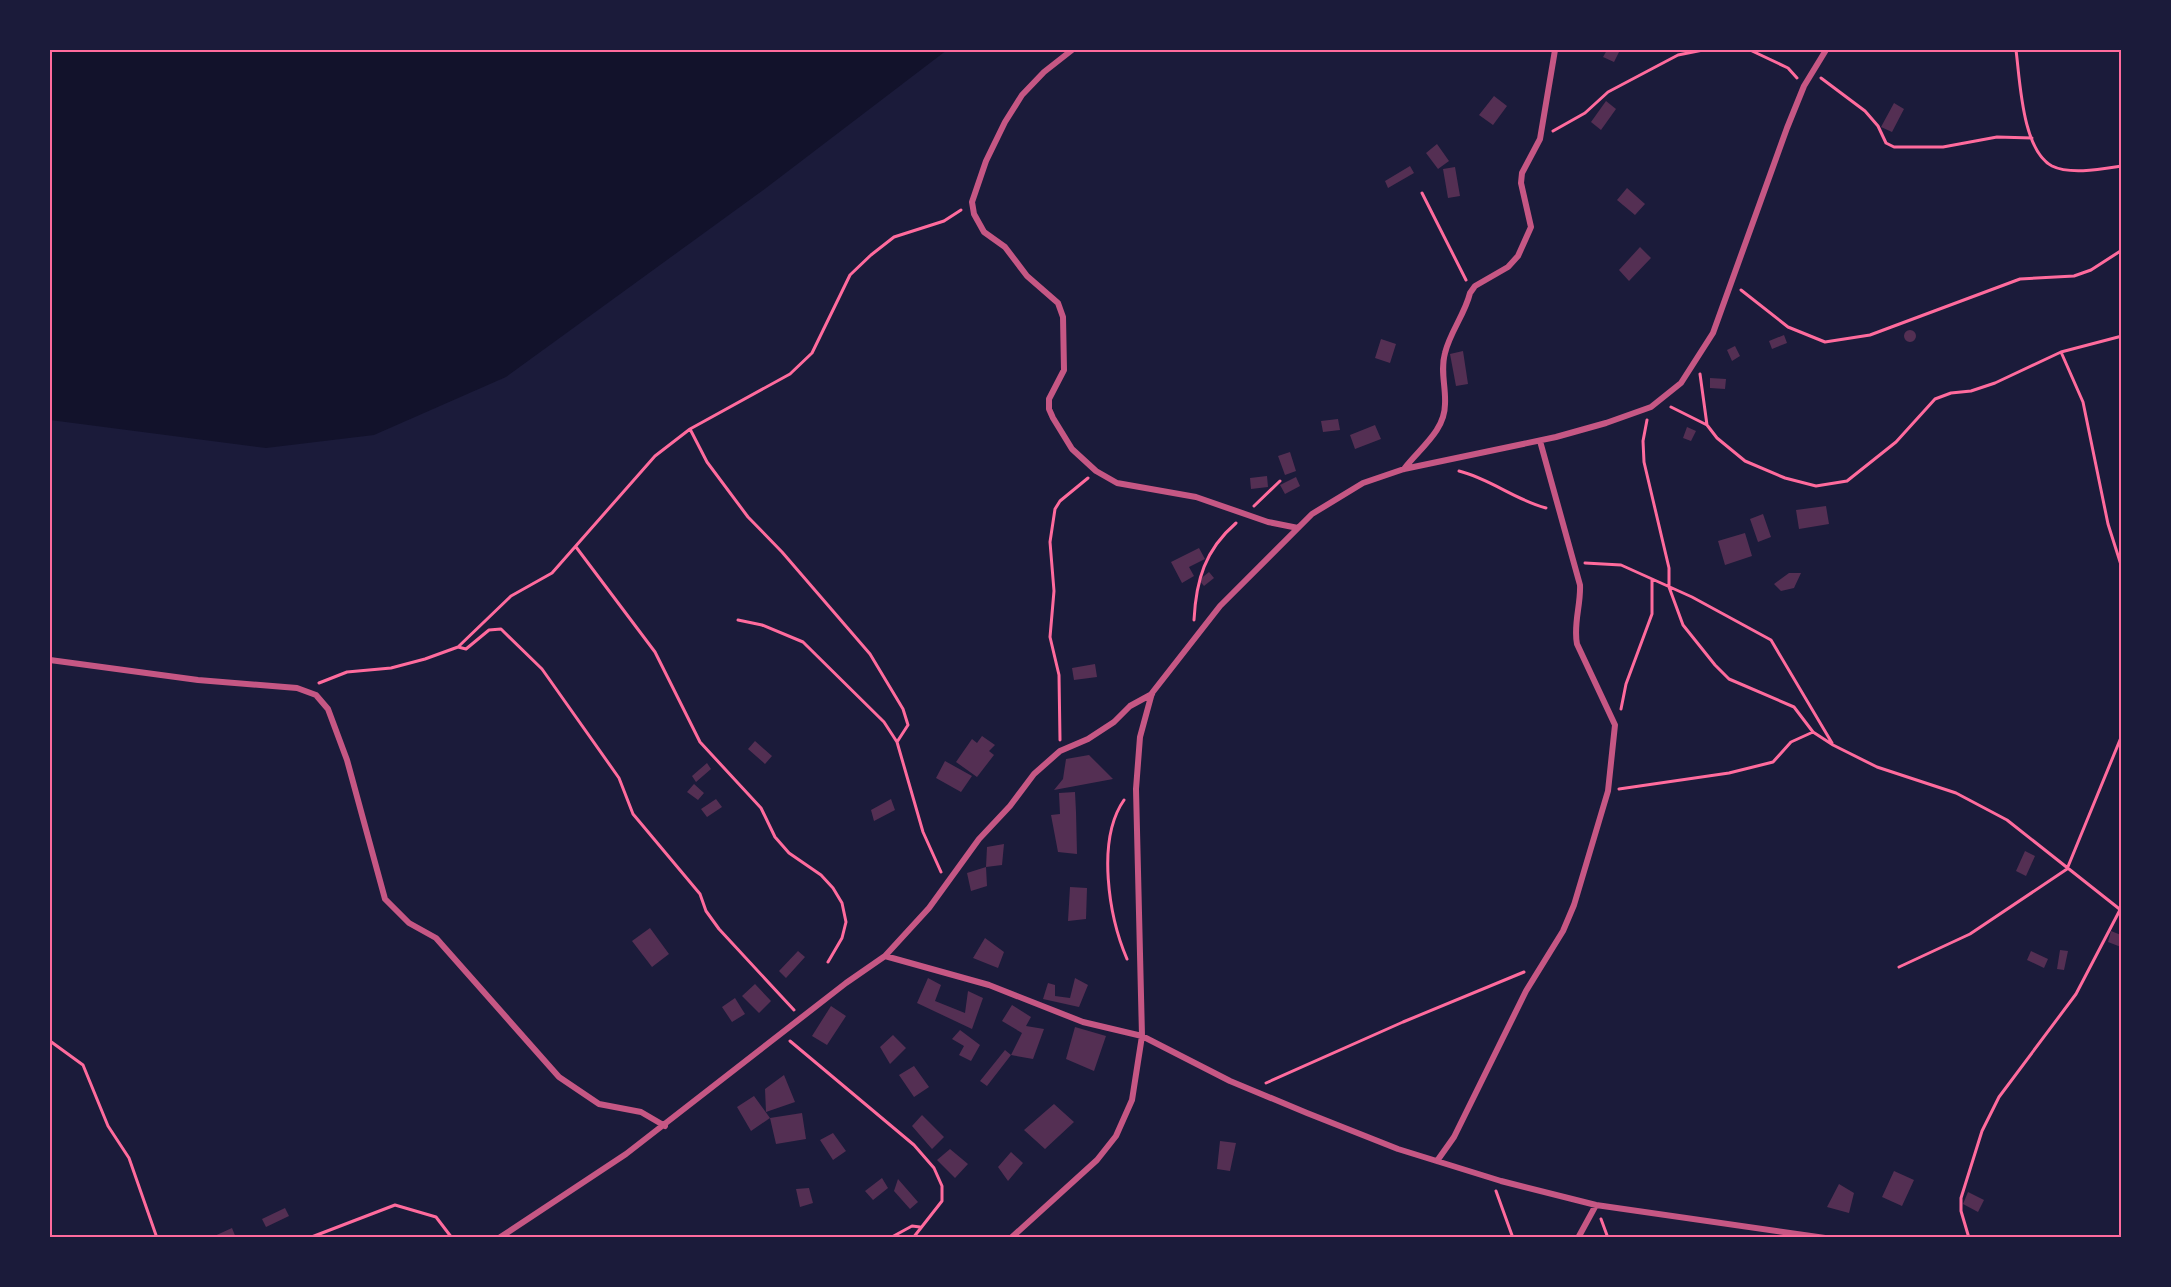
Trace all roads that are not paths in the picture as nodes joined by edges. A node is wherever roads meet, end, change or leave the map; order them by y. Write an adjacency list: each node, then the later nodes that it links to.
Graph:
1 (1072, 50): 6 (street)
2 (1555, 50): 5 (street)
3 (1826, 50): 4 (street)
4 (1540, 441): 5 (street); 12 (street)
5 (1404, 469): 6 (street)
6 (1298, 528): 8 (street)
7 (50, 660): 11 (street)
8 (1152, 693): 9 (street); 10 (street)
9 (885, 956): 10 (street); 11 (street)
10 (1142, 1036): 12 (street); 15 (street)
11 (665, 1126): 14 (street)
12 (1437, 1161): 13 (street)
13 (1596, 1205): 16 (street); 17 (street)
14 (499, 1238)
15 (1011, 1238)
16 (1578, 1238)
17 (1825, 1238)

